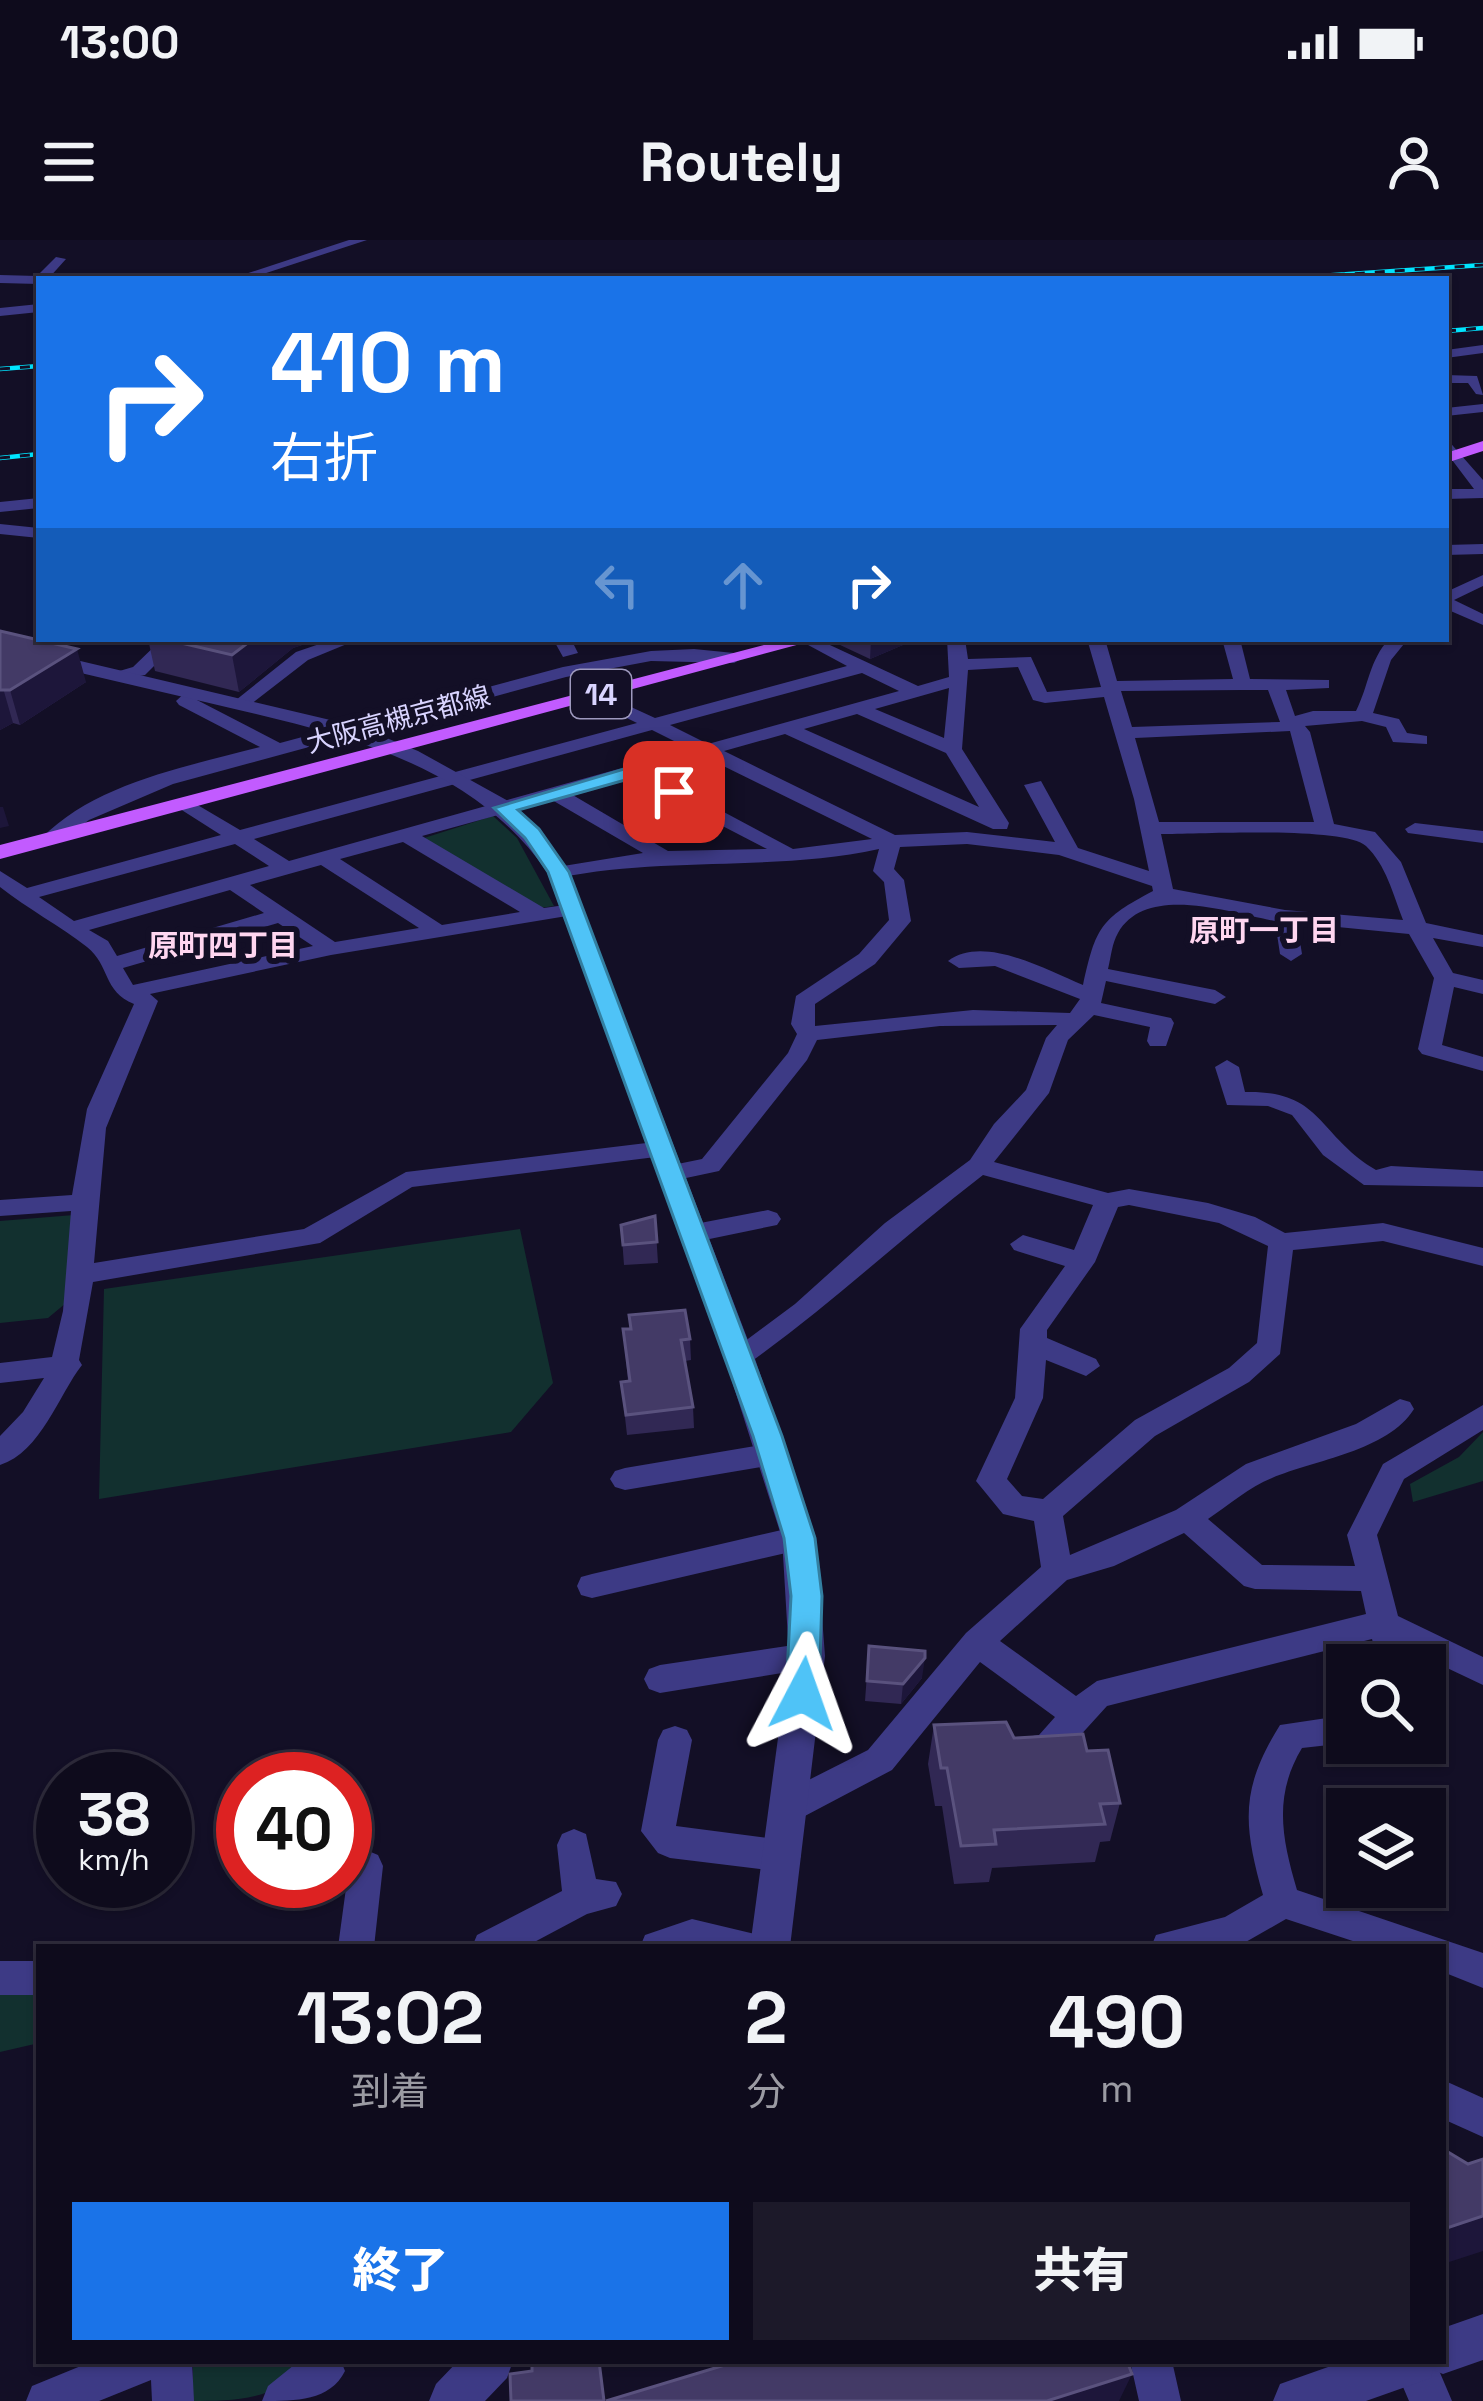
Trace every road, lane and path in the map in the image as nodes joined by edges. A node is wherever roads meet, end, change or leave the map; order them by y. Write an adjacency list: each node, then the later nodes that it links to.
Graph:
1 (361, 240): 4 (street)
2 (61, 261): 3 (street)
3 (44, 276)
4 (246, 276)
5 (36, 279): 6 (street)
6 (4, 280)
7 (36, 308): 8 (street)
8 (0, 312)
9 (1483, 349): 10 (street)
10 (1449, 356)
11 (1449, 357): 12 (street)
12 (1483, 361)
13 (1449, 379): 15 (street)
14 (1449, 390): 15 (street)
15 (1482, 391)
16 (1483, 409): 17 (street)
17 (1449, 412)
18 (1483, 446): 19 (main road)
19 (1449, 452): 20 (street)
20 (1483, 492): 21 (street)
21 (1449, 494)
22 (36, 503): 23 (street)
23 (0, 507)
24 (0, 529): 25 (street)
25 (36, 533)
26 (1483, 549): 27 (street)
27 (1449, 550)
28 (1475, 583): 29 (street)
29 (1449, 598)
30 (1449, 602): 31 (street)
31 (1483, 620)
32 (169, 642): 44 (street)
33 (342, 642): 52 (street)
34 (799, 642): 41 (main road, 大阪高槻京都線 / 14)
35 (811, 642): 42 (street)
36 (956, 642): 43 (street)
37 (1097, 642): 48 (street)
38 (1232, 642): 46 (street)
39 (1396, 642): 54 (street)
40 (0, 648): 44 (street)
41 (734, 658): 51 (main road, 大阪高槻京都線 / 14); 58 (street)
42 (864, 667): 49 (street); 55 (street)
43 (958, 673): 48 (street); 49 (street); 63 (street)
44 (122, 676): 50 (street)
45 (1323, 684): 47 (street)
46 (1244, 685): 47 (street); 48 (street)
47 (1276, 685): 56 (street)
48 (1110, 688): 59 (street)
49 (917, 692): 53 (street)
50 (194, 694): 52 (street); 61 (street)
51 (594, 695): 55 (street); 62 (main road, 大阪高槻京都線 / 14)
52 (240, 704): 58 (street)
53 (859, 708): 57 (street); 63 (street)
54 (1362, 716): 56 (street); 60 (street)
55 (655, 724): 64 (street); 66 (street)
56 (1294, 724): 59 (street); 72 (street)
57 (787, 728): 64 (street); 74 (street)
58 (353, 731): 61 (street); 62 (street)
59 (1121, 733): 71 (street)
60 (1420, 740)
61 (276, 748): 77 (street)
62 (392, 748): 66 (street); 69 (main road, 大阪高槻京都線 / 14)
63 (952, 748): 74 (street)
64 (707, 750): 65 (street); 79 (street)
65 (634, 772): 68 (street); 83 (street)
66 (453, 779): 70 (street); 78 (street)
67 (1034, 785): 80 (street)
68 (555, 794): 70 (street); 82 (street)
69 (184, 802): 77 (main road, 大阪高槻京都線 / 14); 78 (street)
70 (504, 808): 75 (street); 86 (street)
71 (1150, 828): 72 (street); 89 (street)
72 (1325, 828): 95 (street)
73 (1415, 829): 76 (street)
74 (1003, 830): 79 (street); 80 (street)
75 (406, 835): 84 (street); 91 (street)
76 (1483, 837)
77 (52, 838): 81 (main road, 大阪高槻京都線 / 14)
78 (237, 838): 85 (street); 90 (street)
79 (892, 842): 83 (street); 107 (street)
80 (1068, 848): 89 (street)
81 (0, 852)
82 (660, 854): 83 (street); 86 (street)
83 (793, 855)
84 (323, 858): 85 (street); 96 (street)
85 (286, 868): 88 (street)
86 (558, 872): 91 (street)
87 (0, 877): 90 (street)
88 (233, 883): 92 (street); 94 (street)
89 (1163, 888): 93 (street); 106 (street)
90 (24, 896): 94 (street)
91 (557, 913): 96 (street); 111 (street)
92 (281, 915): 98 (street); 101 (street)
93 (1286, 916): 95 (street); 99 (street)
94 (76, 927): 101 (street)
95 (1417, 928): 97 (street); 102 (street)
96 (439, 932): 98 (street)
97 (1483, 940)
98 (331, 949): 104 (street)
99 (1291, 954)
100 (958, 961): 106 (street)
101 (111, 965): 104 (street)
102 (1445, 978): 103 (street); 109 (street)
103 (1483, 987)
104 (126, 993): 115 (street)
105 (1215, 997): 106 (street)
106 (1087, 999): 107 (street); 108 (street); 112 (street)
107 (808, 1034): 111 (street)
108 (1158, 1041)
109 (1483, 1064)
110 (1227, 1067): 113 (street)
111 (667, 1161): 120 (street); 125 (street)
112 (979, 1166): 116 (street); 127 (street)
113 (1373, 1179): 114 (street); 119 (street)
114 (1483, 1179)
115 (85, 1202): 117 (street); 125 (street)
116 (1108, 1202): 121 (street); 124 (street)
117 (0, 1208)
118 (768, 1219): 120 (street)
119 (1383, 1232): 121 (street); 123 (street)
120 (694, 1234): 127 (street)
121 (1281, 1242): 137 (street)
122 (1023, 1244): 124 (street)
123 (1483, 1257)
124 (1082, 1262): 126 (street)
125 (84, 1274): 128 (street)
126 (1033, 1343): 129 (street); 137 (street)
127 (740, 1356): 135 (street)
128 (68, 1365): 130 (street); 133 (street)
129 (1087, 1366)
130 (0, 1373)
131 (1400, 1409): 138 (street)
132 (1483, 1416): 141 (street)
133 (12, 1436): 134 (street)
134 (0, 1454)
135 (773, 1454): 136 (street); 139 (street)
136 (625, 1479)
137 (1048, 1512): 140 (street)
138 (1187, 1518): 140 (street); 141 (street)
139 (800, 1538): 142 (street); 146 (street)
140 (1057, 1571): 144 (street)
141 (1373, 1579): 143 (street)
142 (592, 1586)
143 (1383, 1624): 145 (street); 147 (street); 149 (street)
144 (976, 1642): 149 (street); 150 (street)
145 (1389, 1644)
146 (807, 1656): 148 (street); 155 (street)
147 (1483, 1672)
148 (660, 1679)
149 (1078, 1715): 154 (street)
150 (909, 1724): 152 (street); 155 (street)
151 (1326, 1731): 158 (street)
152 (954, 1733)
153 (675, 1740): 157 (street)
154 (1000, 1742)
155 (791, 1806): 157 (street)
156 (574, 1845): 161 (street)
157 (784, 1856): 164 (street)
158 (1283, 1902): 165 (street); 166 (street)
159 (361, 1908): 160 (street)
160 (356, 1944)
161 (496, 1944)
162 (667, 1944): 163 (street)
163 (731, 1944)
164 (770, 1944)
165 (1182, 1944)
166 (1415, 1944)
167 (1446, 1955): 168 (street)
168 (1483, 1971)
169 (0, 1978): 170 (street)
170 (36, 1978)
171 (1446, 2100): 172 (street)
172 (1483, 2118)
173 (1483, 2337): 174 (street)
174 (1446, 2350)
175 (138, 2364): 182 (street)
176 (171, 2364): 183 (street)
177 (321, 2364): 184 (street)
178 (487, 2364): 185 (street)
179 (1151, 2364): 186 (street)
180 (1404, 2364): 187 (street)
181 (1414, 2364): 188 (street)
182 (47, 2401)
183 (172, 2401)
184 (283, 2401)
185 (453, 2401)
186 (1160, 2401)
187 (1297, 2401)
188 (1431, 2401)

